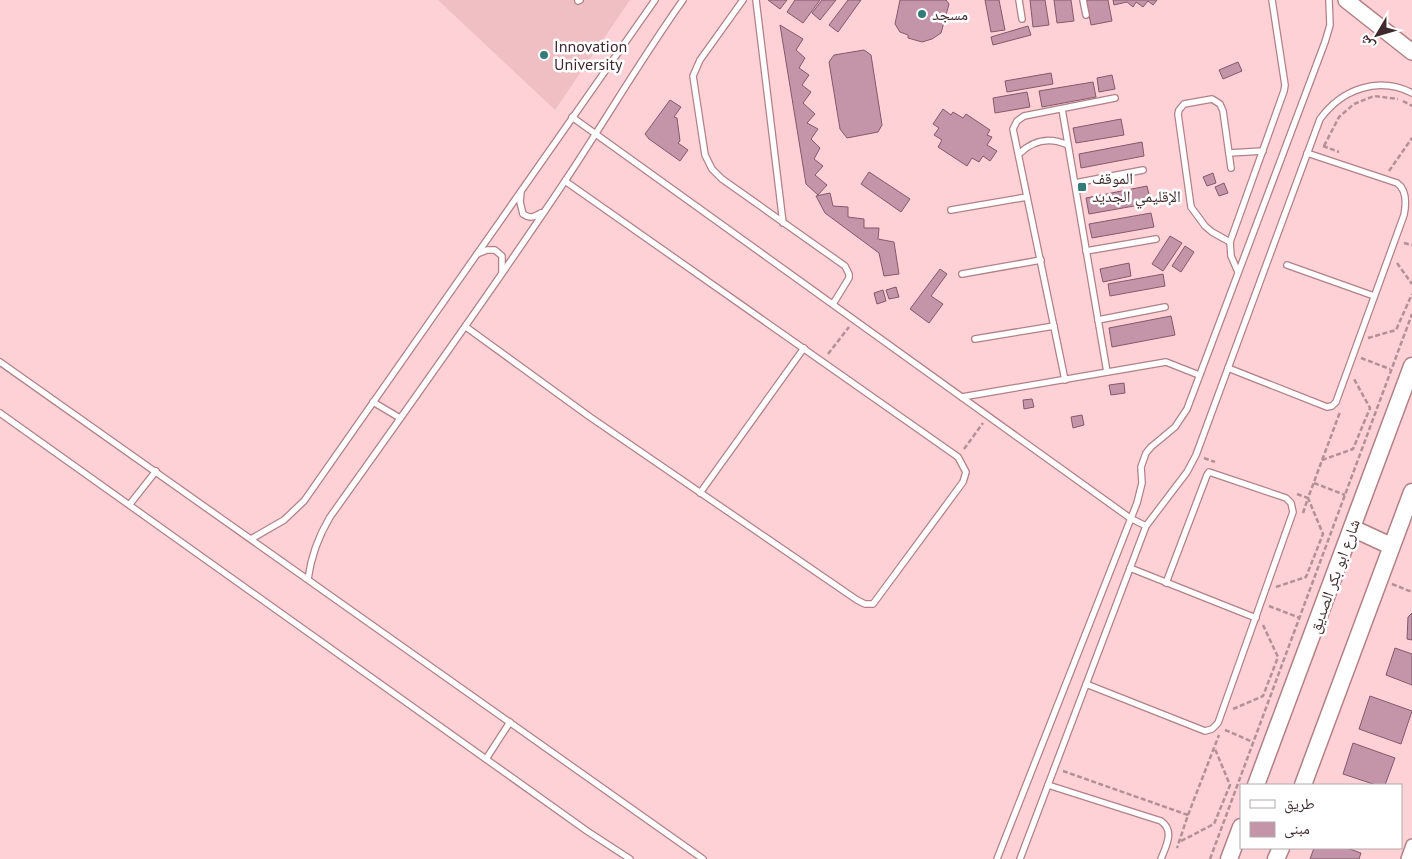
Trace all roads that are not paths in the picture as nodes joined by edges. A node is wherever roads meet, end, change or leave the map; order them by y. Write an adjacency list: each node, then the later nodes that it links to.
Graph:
1 (655, 0): 16 (lane)
2 (683, 0): 17 (lane)
3 (743, 0): 31 (lane)
4 (756, 0): 31 (lane)
5 (1019, 0): 11 (lane)
6 (1082, 0): 10 (lane)
7 (1272, 0): 19 (lane)
8 (1329, 0): 38 (lane)
9 (1346, 0): 12 (street)
10 (1086, 15)
11 (1022, 19)
12 (1412, 52)
13 (1412, 93): 21 (lane)
14 (1115, 98): 15 (lane)
15 (1062, 109): 18 (lane); 22 (lane)
16 (572, 117): 17 (lane); 27 (lane)
17 (595, 133): 25 (lane); 42 (lane)
18 (1068, 145): 22 (lane); 26 (lane)
19 (1263, 151): 20 (lane); 33 (lane)
20 (1229, 153): 23 (lane); 33 (lane)
21 (1306, 153): 41 (lane); 51 (lane)
22 (1019, 154): 28 (lane)
23 (1231, 168)
24 (1143, 170): 26 (lane)
25 (565, 181): 30 (lane); 48 (lane)
26 (1075, 183): 34 (lane)
27 (522, 190): 30 (lane); 35 (lane)
28 (1028, 197): 29 (lane); 36 (lane)
29 (950, 210)
30 (544, 212): 39 (lane)
31 (783, 223): 42 (lane)
32 (1156, 239): 34 (lane)
33 (1230, 242): 38 (lane)
34 (1086, 251): 44 (lane)
35 (477, 254): 39 (lane); 56 (lane)
36 (1041, 260): 40 (lane); 45 (lane)
37 (1287, 265): 41 (lane)
38 (1238, 272): 53 (lane)
39 (502, 273): 46 (lane)
40 (962, 274)
41 (1374, 296): 51 (lane)
42 (833, 304): 55 (lane)
43 (1165, 307): 44 (lane)
44 (1098, 320): 52 (lane)
45 (1054, 326): 47 (lane); 54 (lane)
46 (466, 327): 58 (lane); 61 (lane)
47 (975, 339)
48 (804, 348): 61 (lane); 61 (lane)
49 (0, 362): 59 (lane)
50 (1412, 366): 65 (main road, شارع ابو بكر الصديق)
51 (1228, 368): 64 (lane)
52 (1107, 372): 53 (lane); 54 (lane)
53 (1199, 375): 63 (lane)
54 (1065, 380): 55 (lane)
55 (962, 397): 63 (lane)
56 (373, 402): 58 (lane); 66 (lane)
57 (0, 413): 62 (lane)
58 (400, 418): 69 (lane)
59 (156, 471): 62 (lane); 66 (lane)
60 (1412, 492): 67 (main road)
61 (700, 493)
62 (130, 504): 74 (lane)
63 (1130, 518): 64 (lane); 82 (lane)
64 (1146, 526): 68 (lane)
65 (1352, 528): 67 (main road); 75 (main road, شارع ابو بكر الصديق)
66 (251, 539): 69 (lane)
67 (1391, 546): 76 (main road)
68 (1130, 568): 70 (lane); 72 (lane)
69 (308, 579): 73 (lane)
70 (1166, 582): 71 (lane); 71 (lane)
71 (1256, 618): 72 (lane)
72 (1086, 684): 77 (lane)
73 (510, 722): 74 (lane); 81 (lane)
74 (486, 759): 80 (lane)
75 (1256, 784)
76 (1304, 784)
77 (1048, 785): 83 (lane); 84 (lane)
78 (1240, 830): 85 (main road)
79 (1412, 845): 86 (street)
80 (630, 859)
81 (703, 859)
82 (997, 859)
83 (1020, 859)
84 (1161, 859)
85 (1229, 859)
86 (1407, 859)

